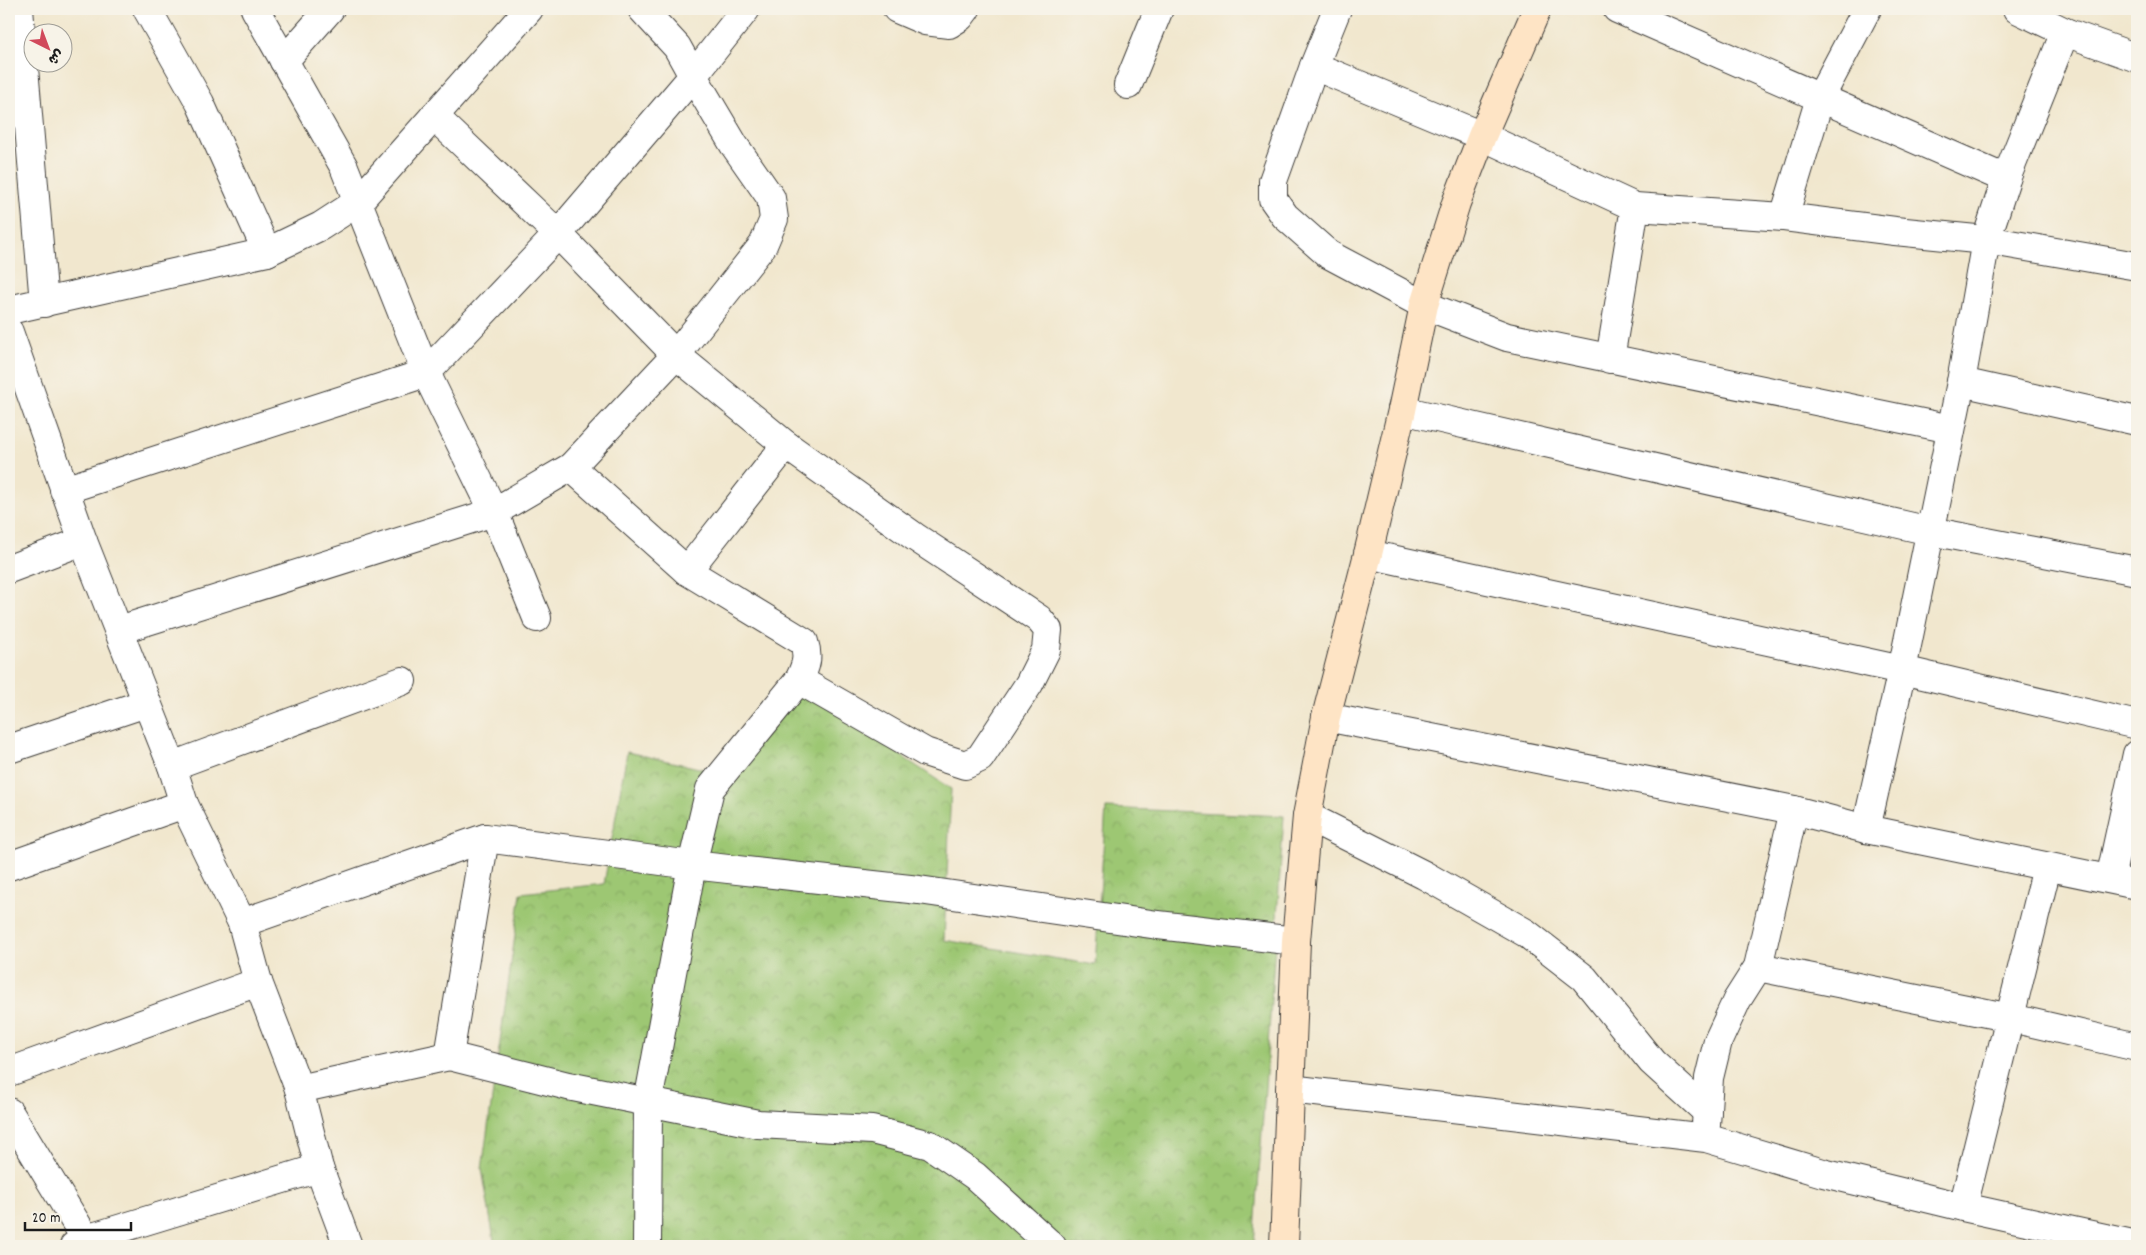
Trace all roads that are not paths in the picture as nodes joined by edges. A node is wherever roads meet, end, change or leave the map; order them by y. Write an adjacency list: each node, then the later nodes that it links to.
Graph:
1 (19, 9): 33 (street)
2 (147, 9): 31 (street)
3 (255, 9): 18 (street)
4 (330, 9): 18 (street)
5 (529, 9): 23 (street)
6 (642, 9): 20 (street)
7 (746, 9): 20 (street)
8 (897, 9): 9 (street)
9 (966, 9)
10 (1159, 9): 21 (street)
11 (1336, 9): 19 (street)
12 (1537, 9): 24 (street)
13 (1617, 9): 22 (street)
14 (1867, 9): 22 (street)
15 (2017, 9): 16 (street)
16 (2065, 32): 17 (street); 25 (street)
17 (2136, 53)
18 (284, 61): 26 (street)
19 (1314, 66): 24 (street); 34 (street)
20 (694, 76): 29 (street); 37 (street)
21 (1128, 85)
22 (1820, 98): 25 (street); 28 (street)
23 (434, 116): 26 (street); 29 (street)
24 (1482, 136): 27 (street); 34 (street)
25 (2006, 179): 30 (street)
26 (358, 202): 31 (street); 39 (street)
27 (1635, 206): 28 (street); 38 (street)
28 (1784, 217): 30 (street)
29 (558, 234): 37 (street); 39 (street)
30 (1986, 240): 32 (street); 40 (street)
31 (267, 252): 33 (street)
32 (2137, 266)
33 (44, 303): 35 (street)
34 (1424, 305): 38 (street); 41 (street)
35 (9, 310)
36 (9, 332): 46 (street)
37 (676, 355): 44 (street); 45 (street)
38 (1610, 359): 43 (street)
39 (426, 373): 46 (street); 47 (street)
40 (1961, 382): 42 (street); 43 (street)
41 (1402, 410): 48 (street); 50 (street)
42 (2137, 421)
43 (1951, 429): 48 (street)
44 (786, 445): 52 (street); 57 (street)
45 (571, 467): 47 (street); 52 (street)
46 (64, 490): 49 (street)
47 (494, 512): 54 (street); 55 (street)
48 (1930, 531): 53 (street); 56 (street)
49 (83, 541): 51 (street); 55 (street)
50 (1368, 554): 56 (street); 60 (street)
51 (9, 569)
52 (687, 571): 57 (street)
53 (2137, 571)
54 (537, 618)
55 (119, 630): 59 (street)
56 (1902, 670): 61 (street); 68 (street)
57 (799, 680): 70 (street)
58 (402, 681): 64 (street)
59 (146, 703): 62 (street); 64 (street)
60 (1326, 717): 66 (street); 67 (street)
61 (2137, 725)
62 (9, 749)
63 (2137, 754): 73 (street)
64 (172, 766): 65 (street)
65 (184, 804): 71 (street); 75 (street)
66 (1794, 810): 68 (street); 77 (street)
67 (1307, 816): 76 (street); 87 (street)
68 (1866, 828): 72 (street)
69 (486, 838): 70 (street); 75 (street); 81 (street)
70 (692, 864): 76 (street); 85 (street)
71 (9, 866)
72 (2047, 867): 73 (street); 79 (street)
73 (2110, 879): 74 (street)
74 (2137, 885)
75 (242, 923): 78 (street)
76 (1296, 941): 84 (street)
77 (1758, 967): 79 (street); 87 (street)
78 (258, 982): 82 (street); 83 (street)
79 (2011, 1018): 80 (street); 89 (street)
80 (2137, 1047)
81 (449, 1056): 83 (street); 85 (street)
82 (9, 1072)
83 (299, 1089): 88 (street)
84 (1290, 1089): 87 (street); 95 (street)
85 (648, 1102): 93 (street); 94 (street)
86 (9, 1112): 90 (street)
87 (1706, 1125): 89 (street)
88 (319, 1168): 90 (street); 92 (street)
89 (1963, 1207): 91 (street)
90 (84, 1244)
91 (2137, 1245)
92 (348, 1246)
93 (647, 1246)
94 (1052, 1246)
95 (1284, 1246)

